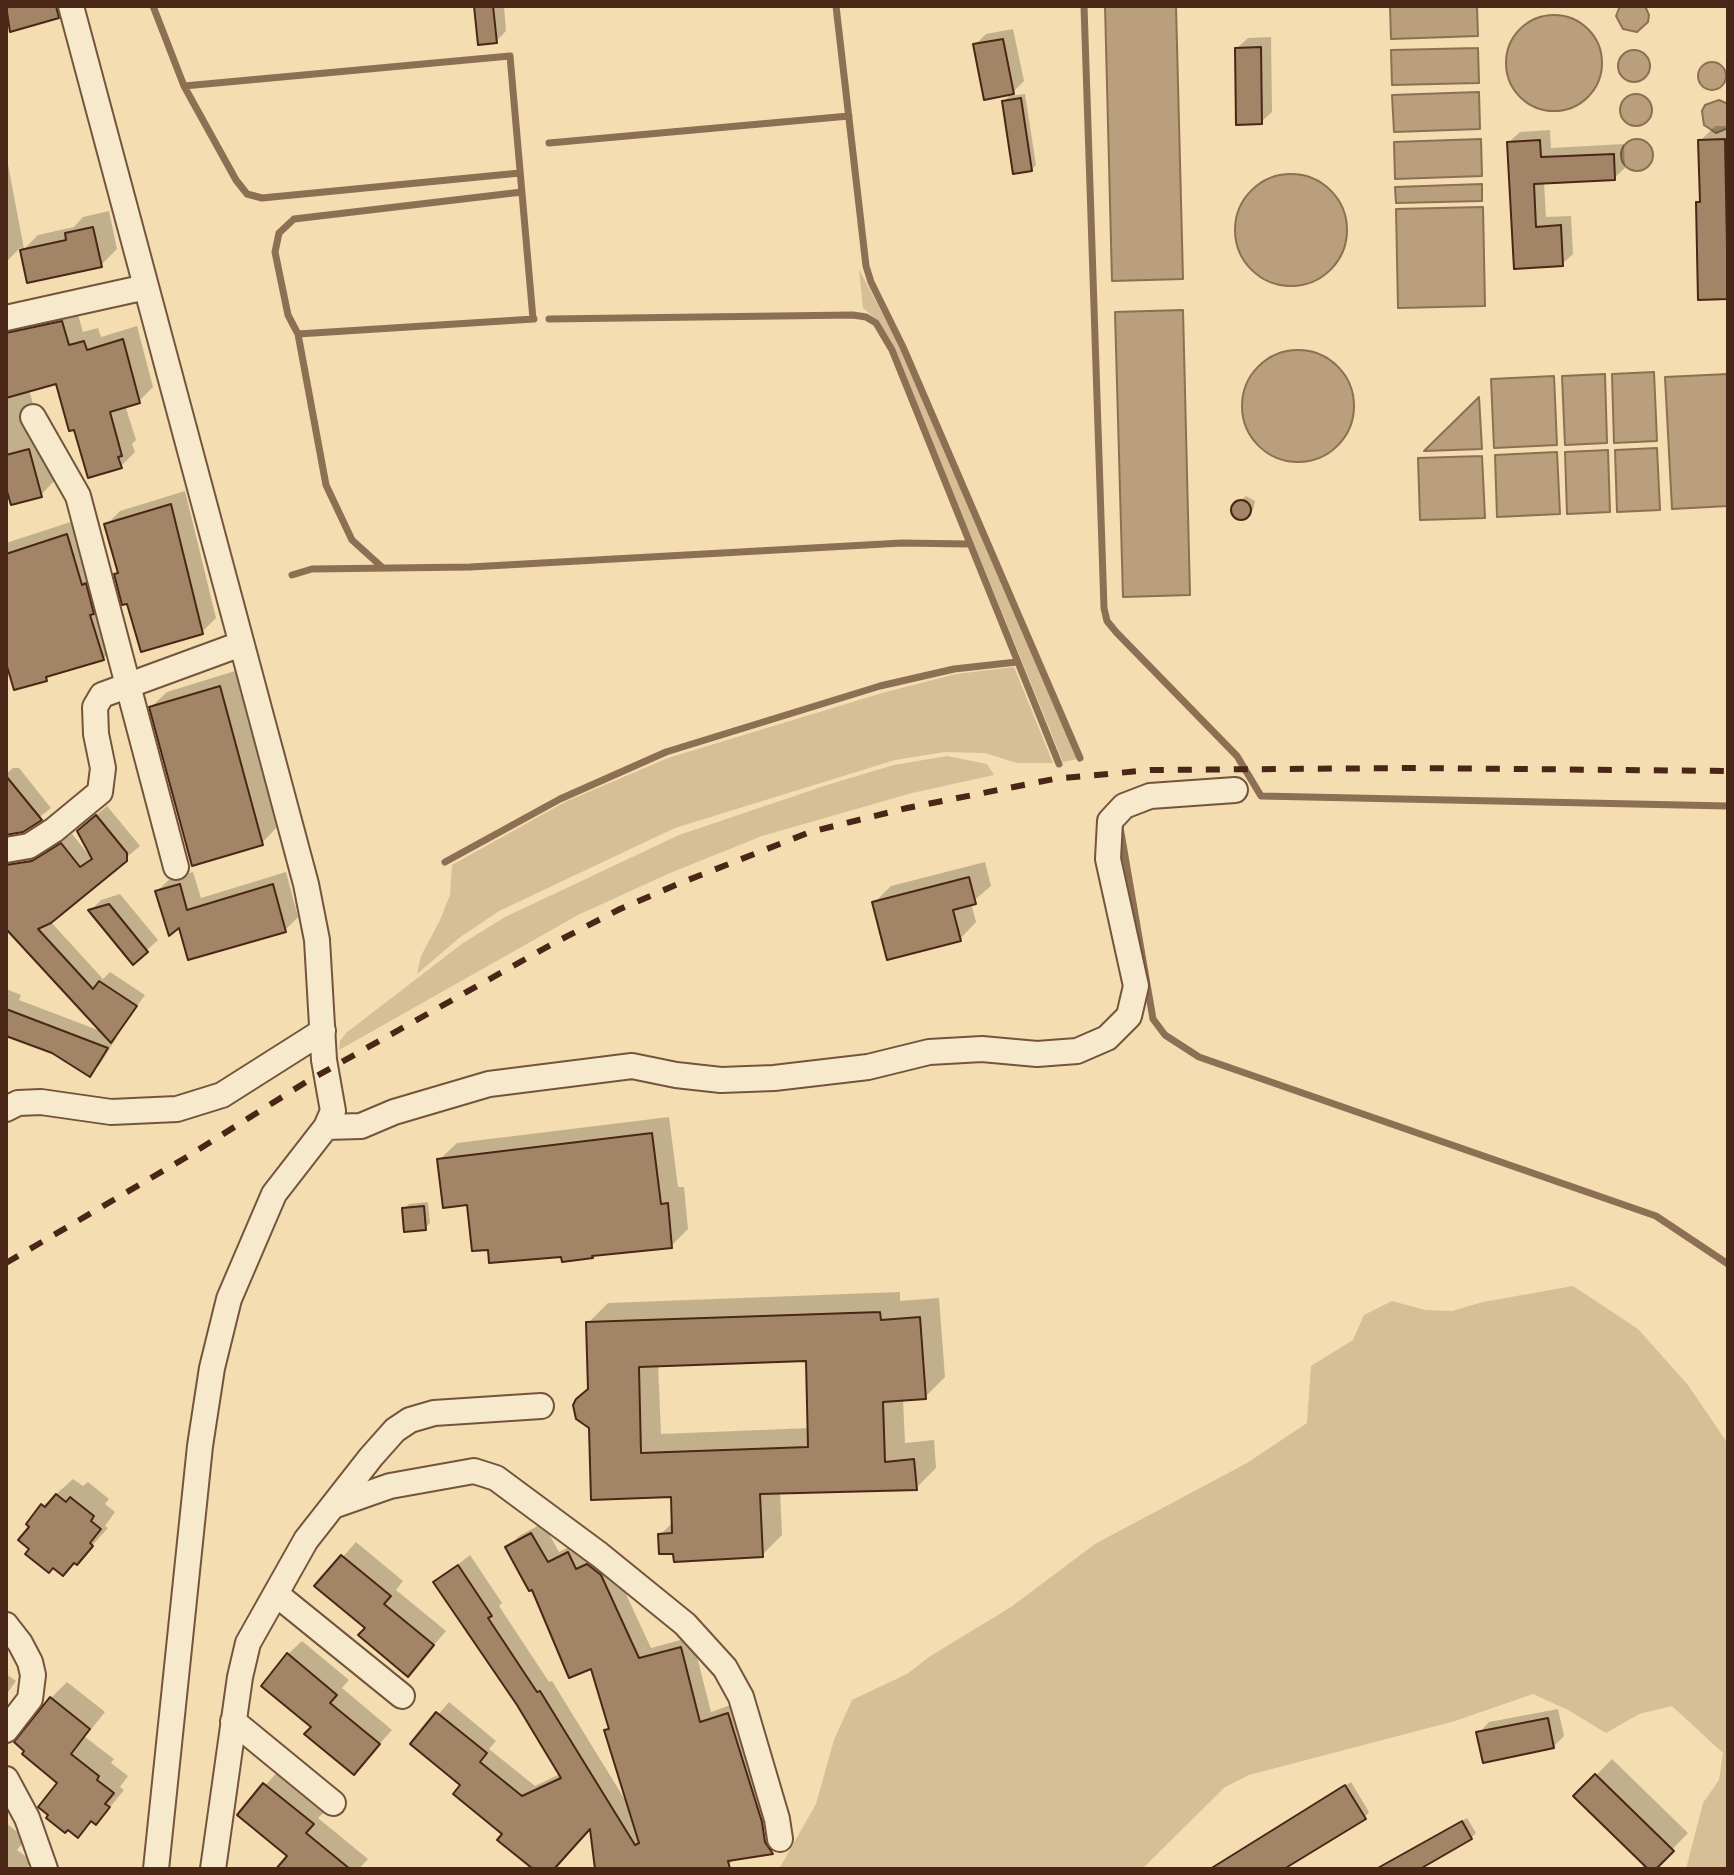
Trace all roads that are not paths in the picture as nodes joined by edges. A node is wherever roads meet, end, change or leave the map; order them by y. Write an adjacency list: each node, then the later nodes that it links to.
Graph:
1 (71, 6): 2 (street)
2 (146, 287): 3 (street); 5 (street)
3 (6, 318)
4 (33, 417): 6 (street)
5 (241, 644): 6 (street); 10 (street)
6 (128, 684): 8 (street); 9 (street)
7 (1235, 790): 12 (street)
8 (6, 850)
9 (176, 867)
10 (323, 1031): 11 (street); 12 (street)
11 (6, 1109)
12 (326, 1127): 24 (street)
13 (541, 1406): 14 (street)
14 (333, 1506): 15 (street); 22 (street)
15 (276, 1594): 17 (street); 18 (street)
16 (6, 1625): 19 (street)
17 (402, 1696)
18 (233, 1721): 21 (street); 25 (street)
19 (6, 1730)
20 (6, 1779): 23 (street)
21 (333, 1803)
22 (780, 1839)
23 (45, 1869)
24 (156, 1869)
25 (213, 1869)

